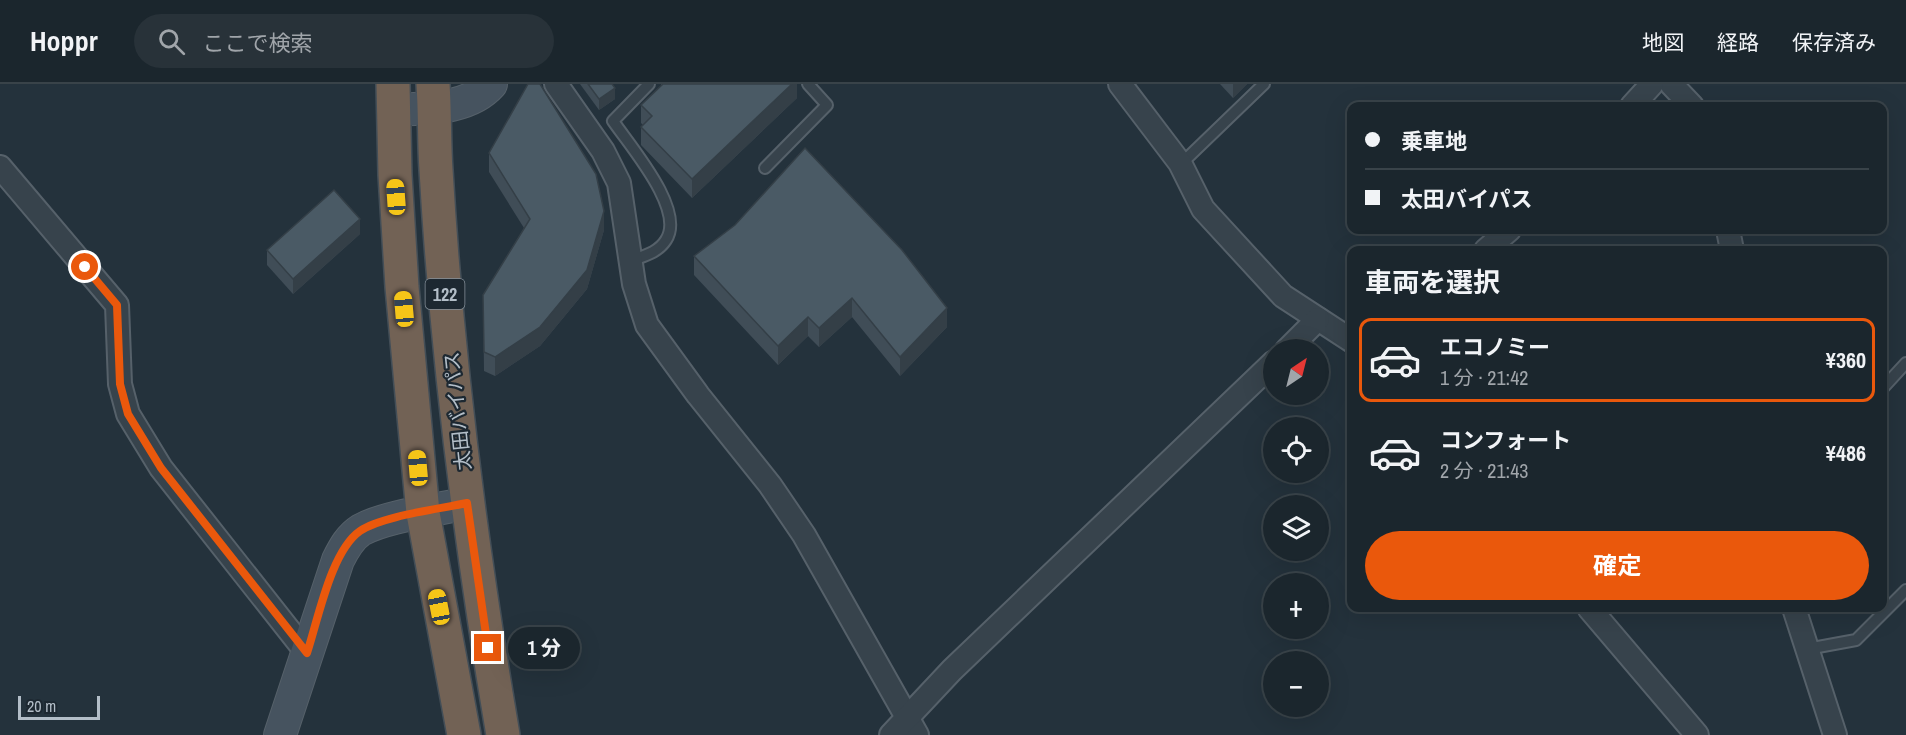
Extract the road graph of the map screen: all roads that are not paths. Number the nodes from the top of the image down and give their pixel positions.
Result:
1 (491, 84) edge
2 (556, 84) edge
3 (649, 84) edge
4 (808, 84) edge
5 (1120, 84) edge
6 (1264, 84) edge
7 (1652, 84) edge
8 (1671, 84) edge
9 (434, 96) edge
10 (393, 97) edge
11 (1636, 102) edge
12 (1688, 102) edge
13 (1181, 164) junction
14 (0, 167) edge
15 (765, 168) dead end
16 (1504, 234) edge
17 (1491, 246) edge
18 (630, 261) junction
19 (1318, 319) junction
20 (1347, 338) edge
21 (1298, 339) edge
22 (1906, 363) edge
23 (1263, 373) edge
24 (1887, 384) edge
25 (467, 503) junction
26 (423, 513) junction
27 (1906, 590) edge
28 (1887, 609) edge
29 (1592, 612) edge
30 (1795, 612) edge
31 (1884, 612) edge
32 (1807, 649) junction
33 (307, 653) junction
34 (912, 726) edge
35 (280, 735) edge
36 (464, 735) edge
37 (503, 735) edge
38 (891, 735) edge
39 (1697, 735) edge
40 (1835, 735) edge

1 - 9 street
2 - 18 street
3 - 18 lane
4 - 15 lane
5 - 13 street
6 - 13 lane
7 - 11 street
8 - 12 street
9 - 10 street
9 - 25 highway, 太田バイパス / 122
10 - 26 highway, 122
13 - 19 street
14 - 33 street
16 - 17 street
18 - 34 street
19 - 20 street
19 - 21 street
22 - 24 lane
23 - 34 street
25 - 26 street
25 - 37 highway, 太田バイパス / 122
26 - 33 street
26 - 36 highway, 122
27 - 28 lane
29 - 39 street
30 - 32 street
31 - 32 lane
32 - 40 street
33 - 35 street
34 - 38 street

